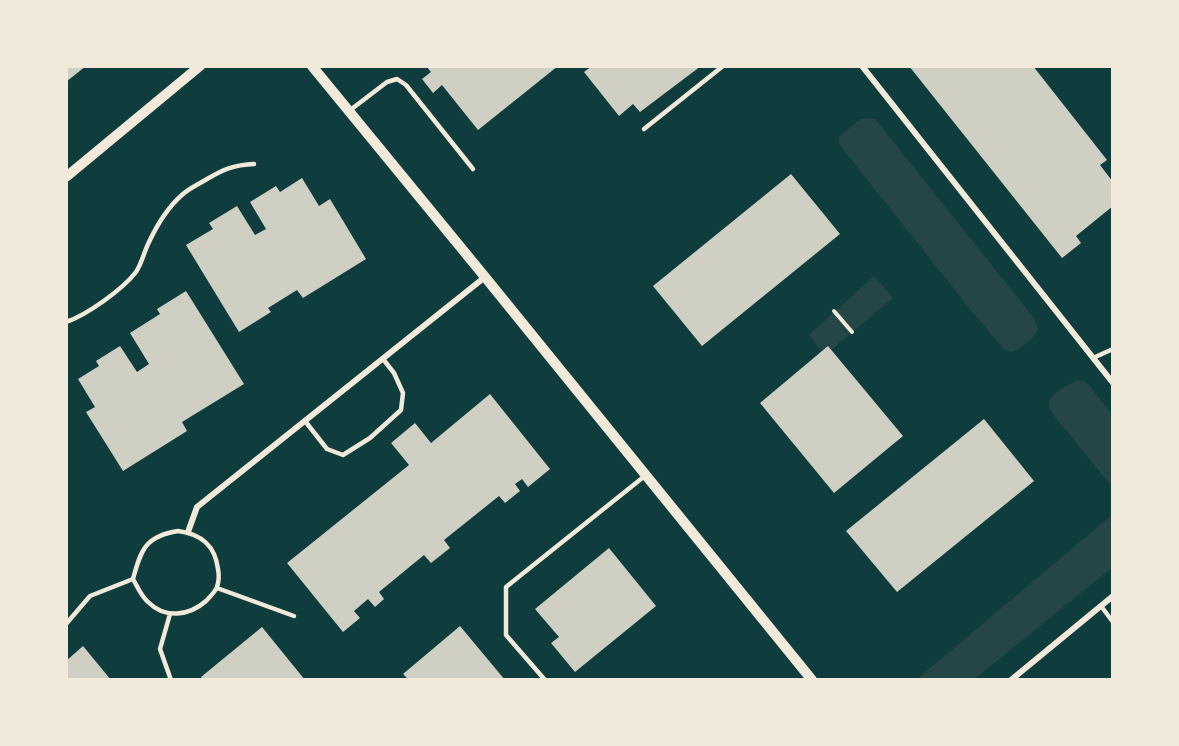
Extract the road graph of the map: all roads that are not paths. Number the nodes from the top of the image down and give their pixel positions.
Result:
1 (200, 66) edge
2 (312, 66) edge
3 (723, 66) edge
4 (862, 66) edge
5 (349, 111) junction
6 (644, 129) dead end
7 (254, 164) dead end
8 (473, 170) dead end
9 (66, 177) edge
10 (485, 277) junction
11 (66, 322) edge
12 (1113, 349) edge
13 (1093, 358) junction
14 (383, 359) junction
15 (1113, 383) edge
16 (304, 421) junction
17 (646, 475) junction
18 (188, 532) junction
19 (133, 579) junction
20 (217, 588) junction
21 (1113, 596) edge
22 (1101, 606) junction
23 (170, 614) junction
24 (294, 616) dead end
25 (1113, 622) edge
26 (66, 624) edge
27 (171, 680) edge
28 (545, 680) edge
29 (813, 680) edge
30 (1011, 680) edge

1 - 9 street
2 - 5 street
3 - 6 lane
4 - 13 street
5 - 8 lane
5 - 10 street
7 - 11 lane
10 - 14 street
10 - 17 street
12 - 13 lane
13 - 15 street
14 - 16 street
14 - 16 lane
16 - 18 street
17 - 28 lane
17 - 29 street
18 - 19 lane
18 - 20 lane
19 - 23 lane
19 - 26 lane
20 - 23 lane
20 - 24 lane
21 - 22 street
22 - 25 lane
22 - 30 street
23 - 27 lane

